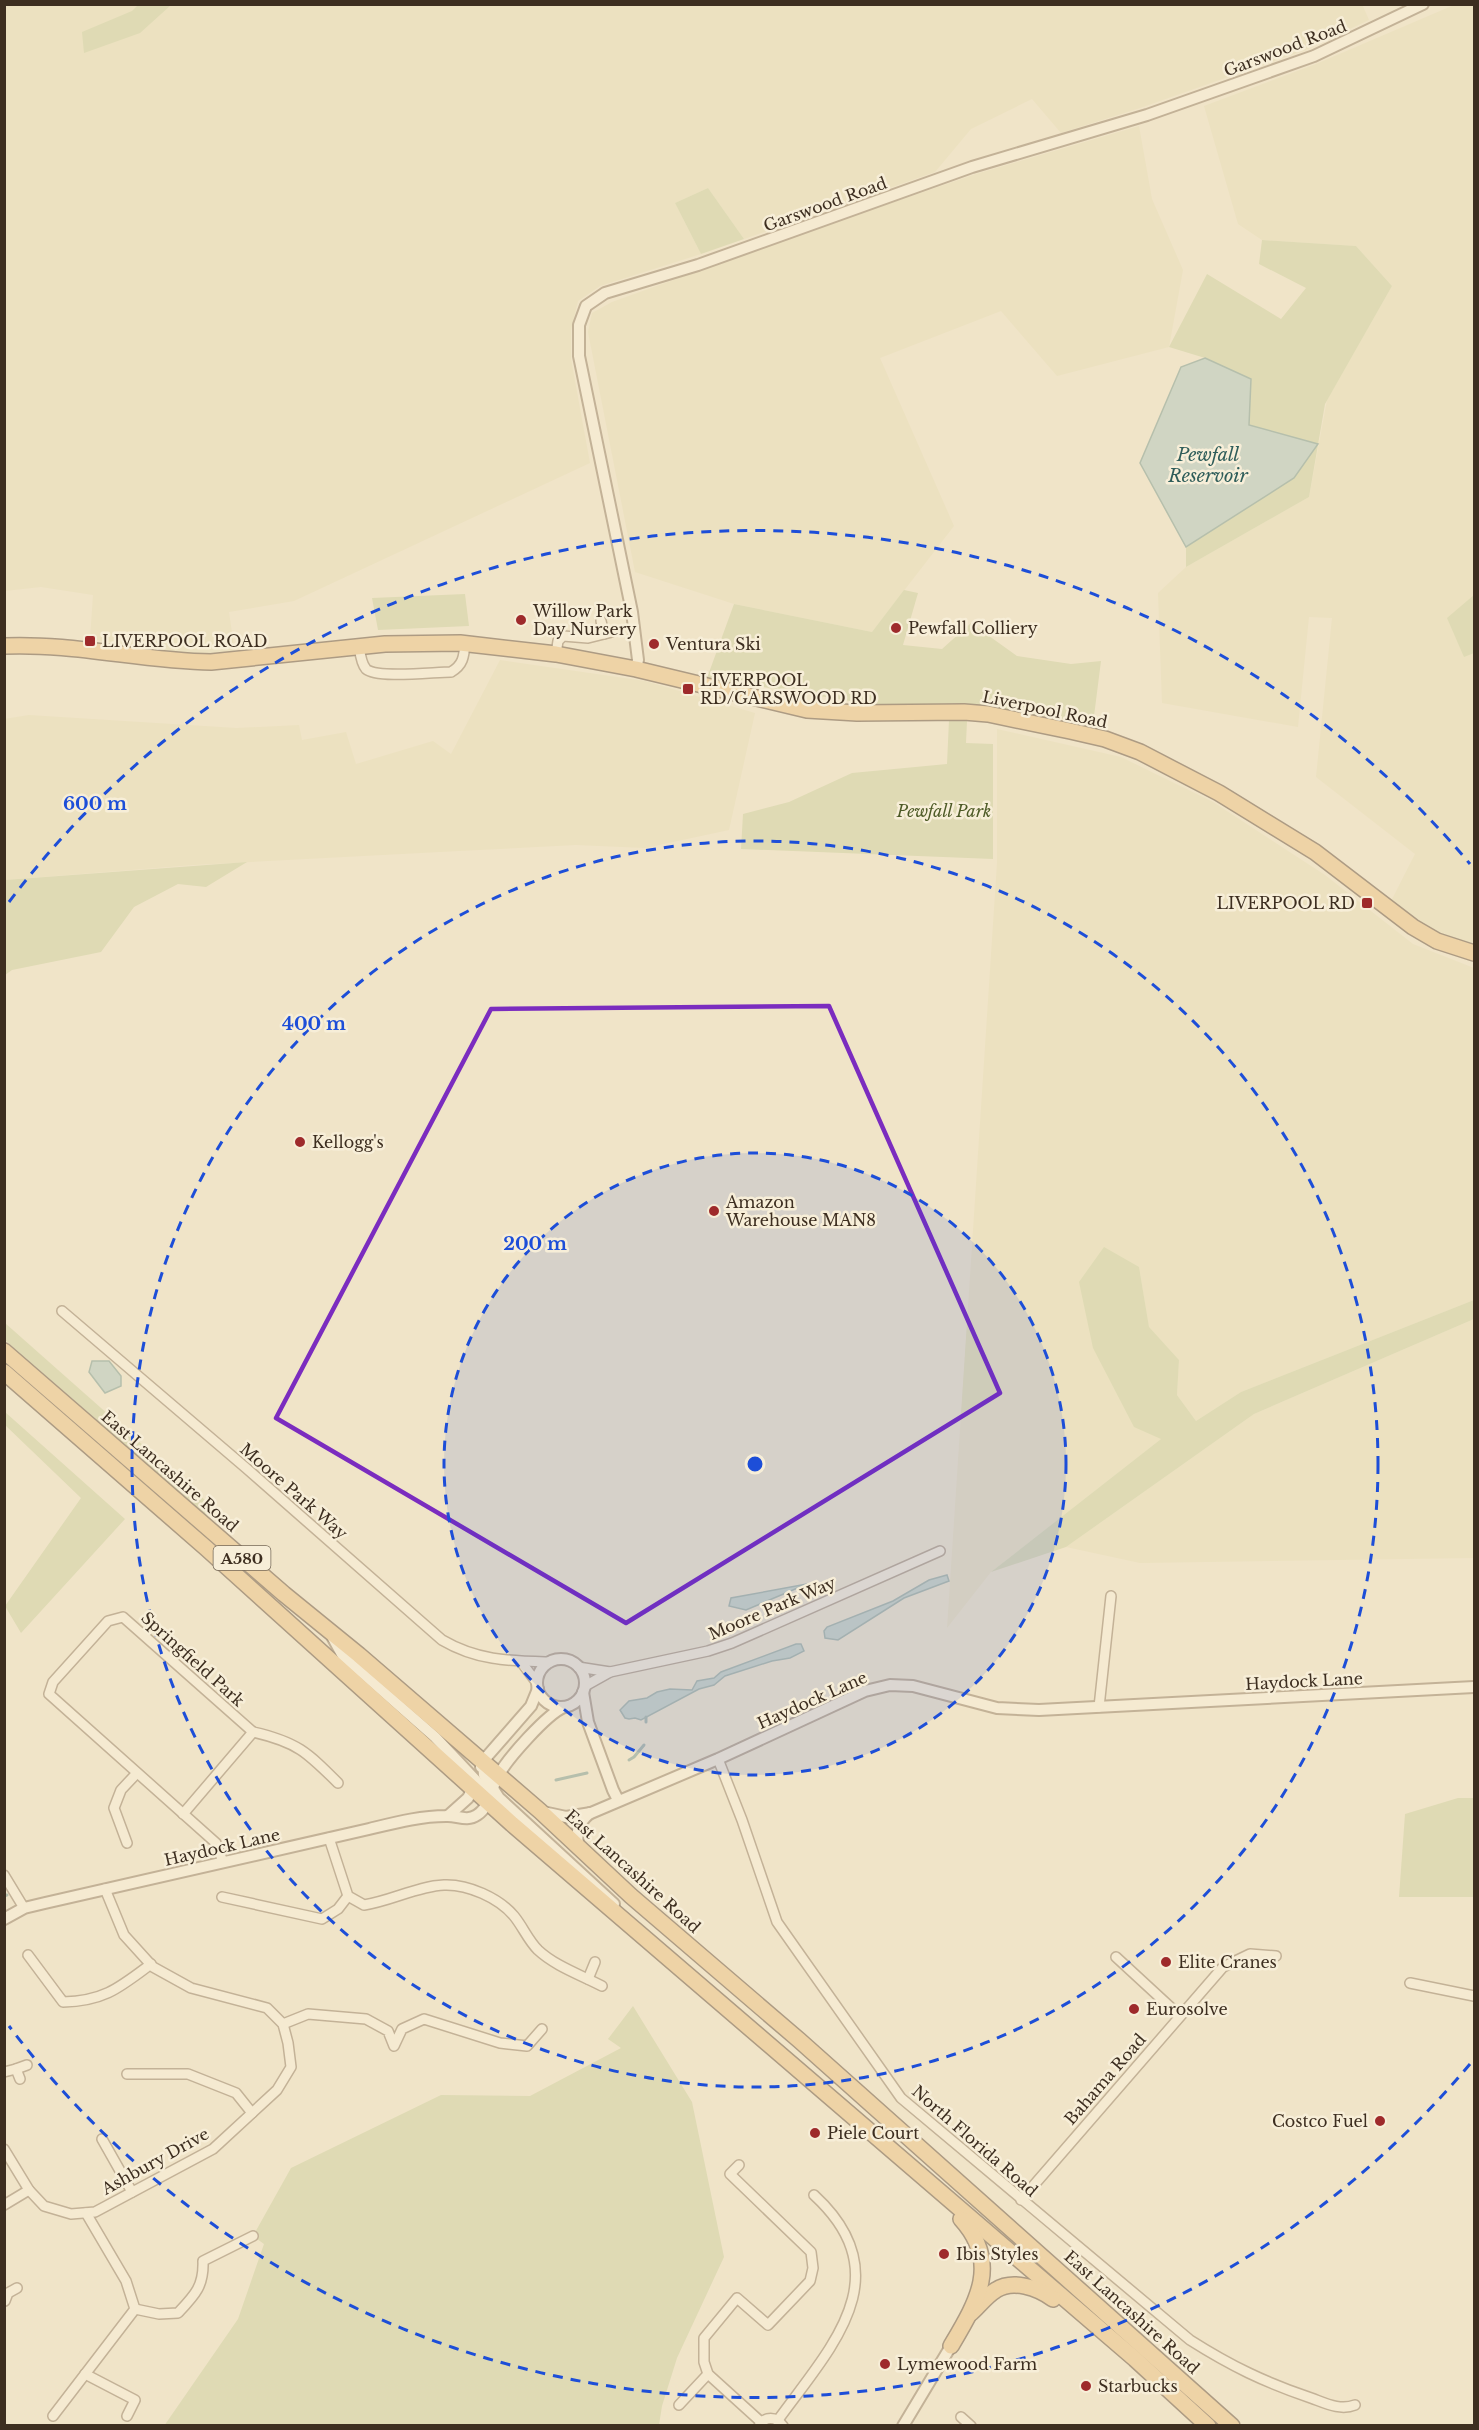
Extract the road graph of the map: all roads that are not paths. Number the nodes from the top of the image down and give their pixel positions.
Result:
1 (1423, 4) edge
2 (601, 621) dead end
3 (465, 644) junction
4 (4, 646) edge
5 (359, 646) junction
6 (556, 654) junction
7 (636, 669) junction
8 (1474, 953) edge
9 (62, 1311) dead end
10 (4, 1351) edge
11 (4, 1372) edge
12 (940, 1551) dead end
13 (1111, 1596) dead end
14 (332, 1635) junction
15 (550, 1662) junction
16 (522, 1663) junction
17 (578, 1667) junction
18 (610, 1672) junction
19 (537, 1686) junction
20 (1474, 1686) edge
21 (584, 1689) junction
22 (567, 1706) junction
23 (1099, 1707) junction
24 (588, 1722) junction
25 (253, 1732) junction
26 (718, 1759) junction
27 (483, 1761) junction
28 (137, 1773) junction
29 (498, 1775) junction
30 (338, 1783) dead end
31 (475, 1785) junction
32 (490, 1797) junction
33 (618, 1800) junction
34 (540, 1811) junction
35 (591, 1813) junction
36 (183, 1814) junction
37 (449, 1815) junction
38 (329, 1838) junction
39 (127, 1843) dead end
40 (579, 1848) junction
41 (223, 1862) junction
42 (4, 1875) edge
43 (105, 1889) junction
44 (348, 1896) junction
45 (222, 1897) dead end
46 (24, 1908) junction
47 (4, 1919) edge
48 (28, 1955) dead end
49 (1276, 1956) dead end
50 (1116, 1957) dead end
51 (595, 1962) dead end
52 (151, 1964) junction
53 (588, 1979) junction
54 (1410, 1983) dead end
55 (602, 1986) dead end
56 (1474, 1996) edge
57 (1180, 2016) junction
58 (283, 2024) junction
59 (542, 2029) dead end
60 (27, 2065) dead end
61 (16, 2069) junction
62 (4, 2072) edge
63 (127, 2074) dead end
64 (20, 2079) dead end
65 (252, 2113) junction
66 (102, 2139) dead end
67 (4, 2149) edge
68 (738, 2165) dead end
69 (931, 2186) junction
70 (29, 2190) junction
71 (132, 2192) junction
72 (814, 2195) dead end
73 (1020, 2200) junction
74 (4, 2205) edge
75 (86, 2213) junction
76 (253, 2236) dead end
77 (135, 2309) junction
78 (971, 2313) junction
79 (951, 2346) joint
80 (1134, 2358) junction
81 (85, 2374) junction
82 (708, 2374) junction
83 (679, 2405) dead end
84 (1355, 2405) dead end
85 (53, 2416) dead end
86 (127, 2416) dead end
87 (962, 2417) dead end
88 (781, 2423) edge
89 (760, 2424) edge
90 (903, 2426) edge
91 (971, 2426) edge
92 (1208, 2426) edge
93 (1232, 2426) edge

1 - 7 street, Garswood Road
2 - 6 street
3 - 5 highway, Liverpool Road
3 - 5 street
3 - 6 highway, Liverpool Road
4 - 5 highway, Liverpool Road
6 - 7 highway, Liverpool Road
7 - 8 highway, Liverpool Road
9 - 16 street, Moore Park Way
10 - 14 highway, East Lancashire Road / A580
11 - 31 highway, East Lancashire Road / A580
12 - 18 street, Moore Park Way
13 - 23 street
14 - 27 highway, East Lancashire Road / A580
14 - 31 street
15 - 16 street, Moore Park Way
15 - 17 street
15 - 19 street
16 - 19 street
17 - 18 street, Moore Park Way
17 - 21 street
18 - 21 street, Moore Park Way
19 - 22 street
19 - 27 street
20 - 23 street, Haydock Lane
21 - 22 street
21 - 24 street
22 - 24 street
22 - 29 street
23 - 26 street, Haydock Lane
24 - 33 street
25 - 28 street, Springfield Park
25 - 30 street, Springfield Park
25 - 36 street
26 - 33 street, Haydock Lane
26 - 73 street, North Florida Road
27 - 29 highway, East Lancashire Road / A580
27 - 31 street
27 - 32 street
28 - 36 street, Springfield Park
28 - 39 street
29 - 32 street
29 - 34 highway, East Lancashire Road / A580
31 - 32 highway, East Lancashire Road / A580
31 - 37 street
32 - 37 street, Haydock Lane
32 - 69 highway, East Lancashire Road / A580
33 - 35 street, Haydock Lane
34 - 35 street, Haydock Lane
34 - 40 highway, East Lancashire Road / A580
35 - 40 street
36 - 41 street, Springfield Park
37 - 38 street, Haydock Lane
38 - 41 street, Haydock Lane
38 - 44 street
40 - 93 highway, East Lancashire Road / A580
41 - 43 street, Haydock Lane
42 - 46 street
43 - 46 street, Haydock Lane
43 - 52 street
44 - 45 street
44 - 53 street
46 - 47 street, Haydock Lane
48 - 52 street
49 - 57 street, Bahama Road
50 - 57 street
51 - 53 street
52 - 58 street
53 - 55 street
54 - 56 street
57 - 73 street, Bahama Road
58 - 59 street
58 - 65 street, Ashbury Drive
60 - 61 street
61 - 62 street
61 - 64 street
63 - 65 street
65 - 71 street, Ashbury Drive
66 - 71 street
67 - 70 street, Ashbury Drive
68 - 82 street
69 - 78 highway
69 - 80 highway, East Lancashire Road / A580
70 - 74 street
70 - 75 street, Ashbury Drive
71 - 75 street, Ashbury Drive
72 - 88 street
73 - 84 street, North Florida Road
75 - 77 street
76 - 77 street
77 - 81 street
78 - 79 highway
78 - 80 highway
79 - 90 street
80 - 92 highway, East Lancashire Road / A580
81 - 85 street
81 - 86 street
82 - 83 street
82 - 89 street
87 - 91 street
88 - 89 street

